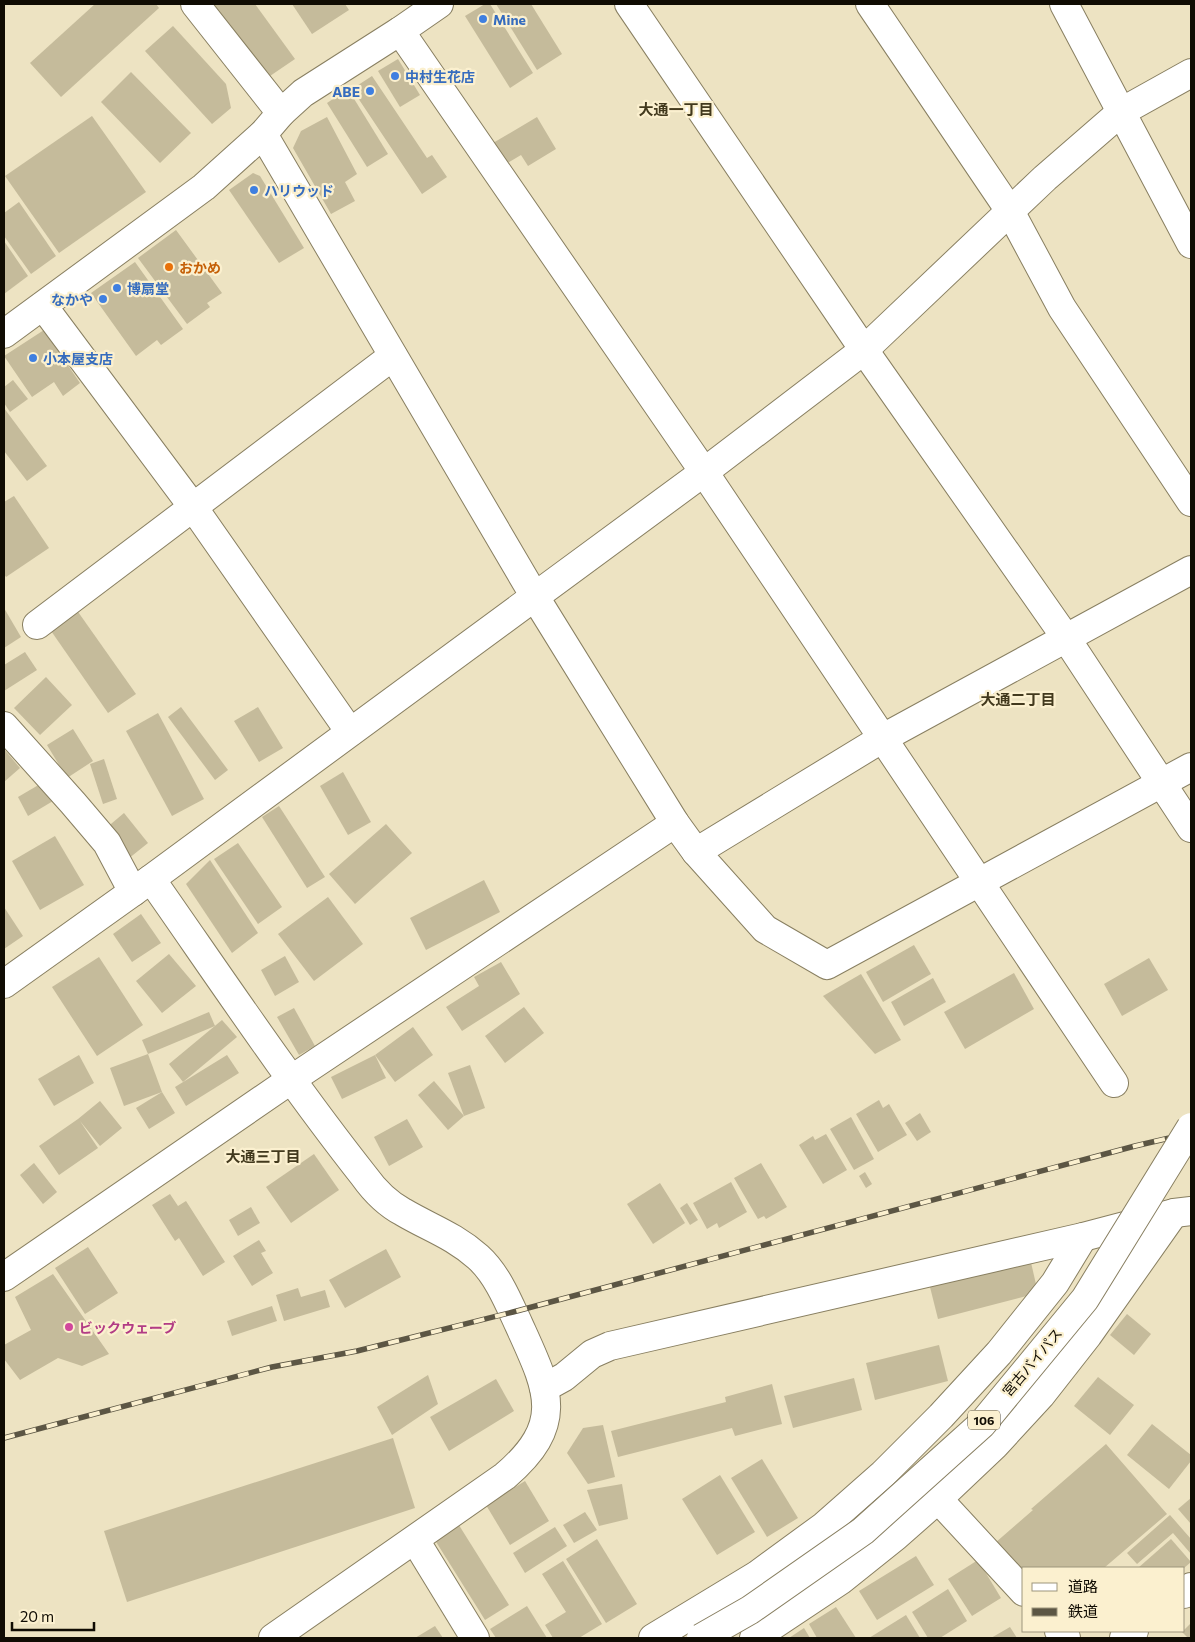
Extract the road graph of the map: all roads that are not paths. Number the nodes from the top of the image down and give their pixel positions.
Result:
1 (195, 4) edge
2 (439, 4) edge
3 (629, 4) edge
4 (870, 4) edge
5 (1064, 4) edge
6 (400, 31) junction
7 (1191, 72) edge
8 (1121, 112) junction
9 (281, 113) junction
10 (263, 134) junction
11 (1010, 212) junction
12 (1191, 244) edge
13 (43, 306) junction
14 (4, 334) edge
15 (864, 350) junction
16 (392, 356) junction
17 (704, 472) junction
18 (1191, 502) edge
19 (193, 507) junction
20 (1191, 570) edge
21 (535, 597) junction
22 (36, 625) dead end
23 (1066, 638) junction
24 (4, 726) edge
25 (350, 732) junction
26 (883, 738) junction
27 (1191, 767) edge
28 (1162, 783) junction
29 (675, 823) junction
30 (1191, 828) edge
31 (696, 852) junction
32 (980, 883) junction
33 (142, 886) junction
34 (4, 984) edge
35 (292, 1079) junction
36 (1114, 1083) dead end
37 (1191, 1127) edge
38 (1183, 1212) edge
39 (1083, 1237) junction
40 (4, 1277) edge
41 (544, 1388) junction
42 (938, 1500) junction
43 (415, 1540) junction
44 (1022, 1590) edge
45 (273, 1638) edge
46 (475, 1638) edge
47 (652, 1638) edge
48 (700, 1638) edge
49 (754, 1638) edge

1 - 9 main road
2 - 6 main road
3 - 15 main road
4 - 11 main road
5 - 8 main road
6 - 9 main road
6 - 17 main road
7 - 8 main road
8 - 11 main road
8 - 12 main road
9 - 10 main road
10 - 13 main road
10 - 16 main road
11 - 15 main road
11 - 18 main road
13 - 14 main road
13 - 19 main road
15 - 17 main road
15 - 23 main road
16 - 19 main road
16 - 21 main road
17 - 21 main road
17 - 26 main road
19 - 22 main road
19 - 25 main road
20 - 23 main road
21 - 25 main road
21 - 29 main road
23 - 26 main road
23 - 28 main road
24 - 33 main road
25 - 33 main road
26 - 31 main road
26 - 32 main road
27 - 28 main road
28 - 30 main road
28 - 32 main road
29 - 31 main road
29 - 35 main road
31 - 32 main road
32 - 36 main road
33 - 34 main road
33 - 35 main road
35 - 40 main road
35 - 41 main road
37 - 48 main road, 宮古バイパス / 106, bridge
38 - 39 main road
38 - 42 main road
39 - 41 main road
39 - 47 main road
41 - 43 main road
42 - 44 main road
42 - 49 main road
43 - 45 main road
43 - 46 main road

